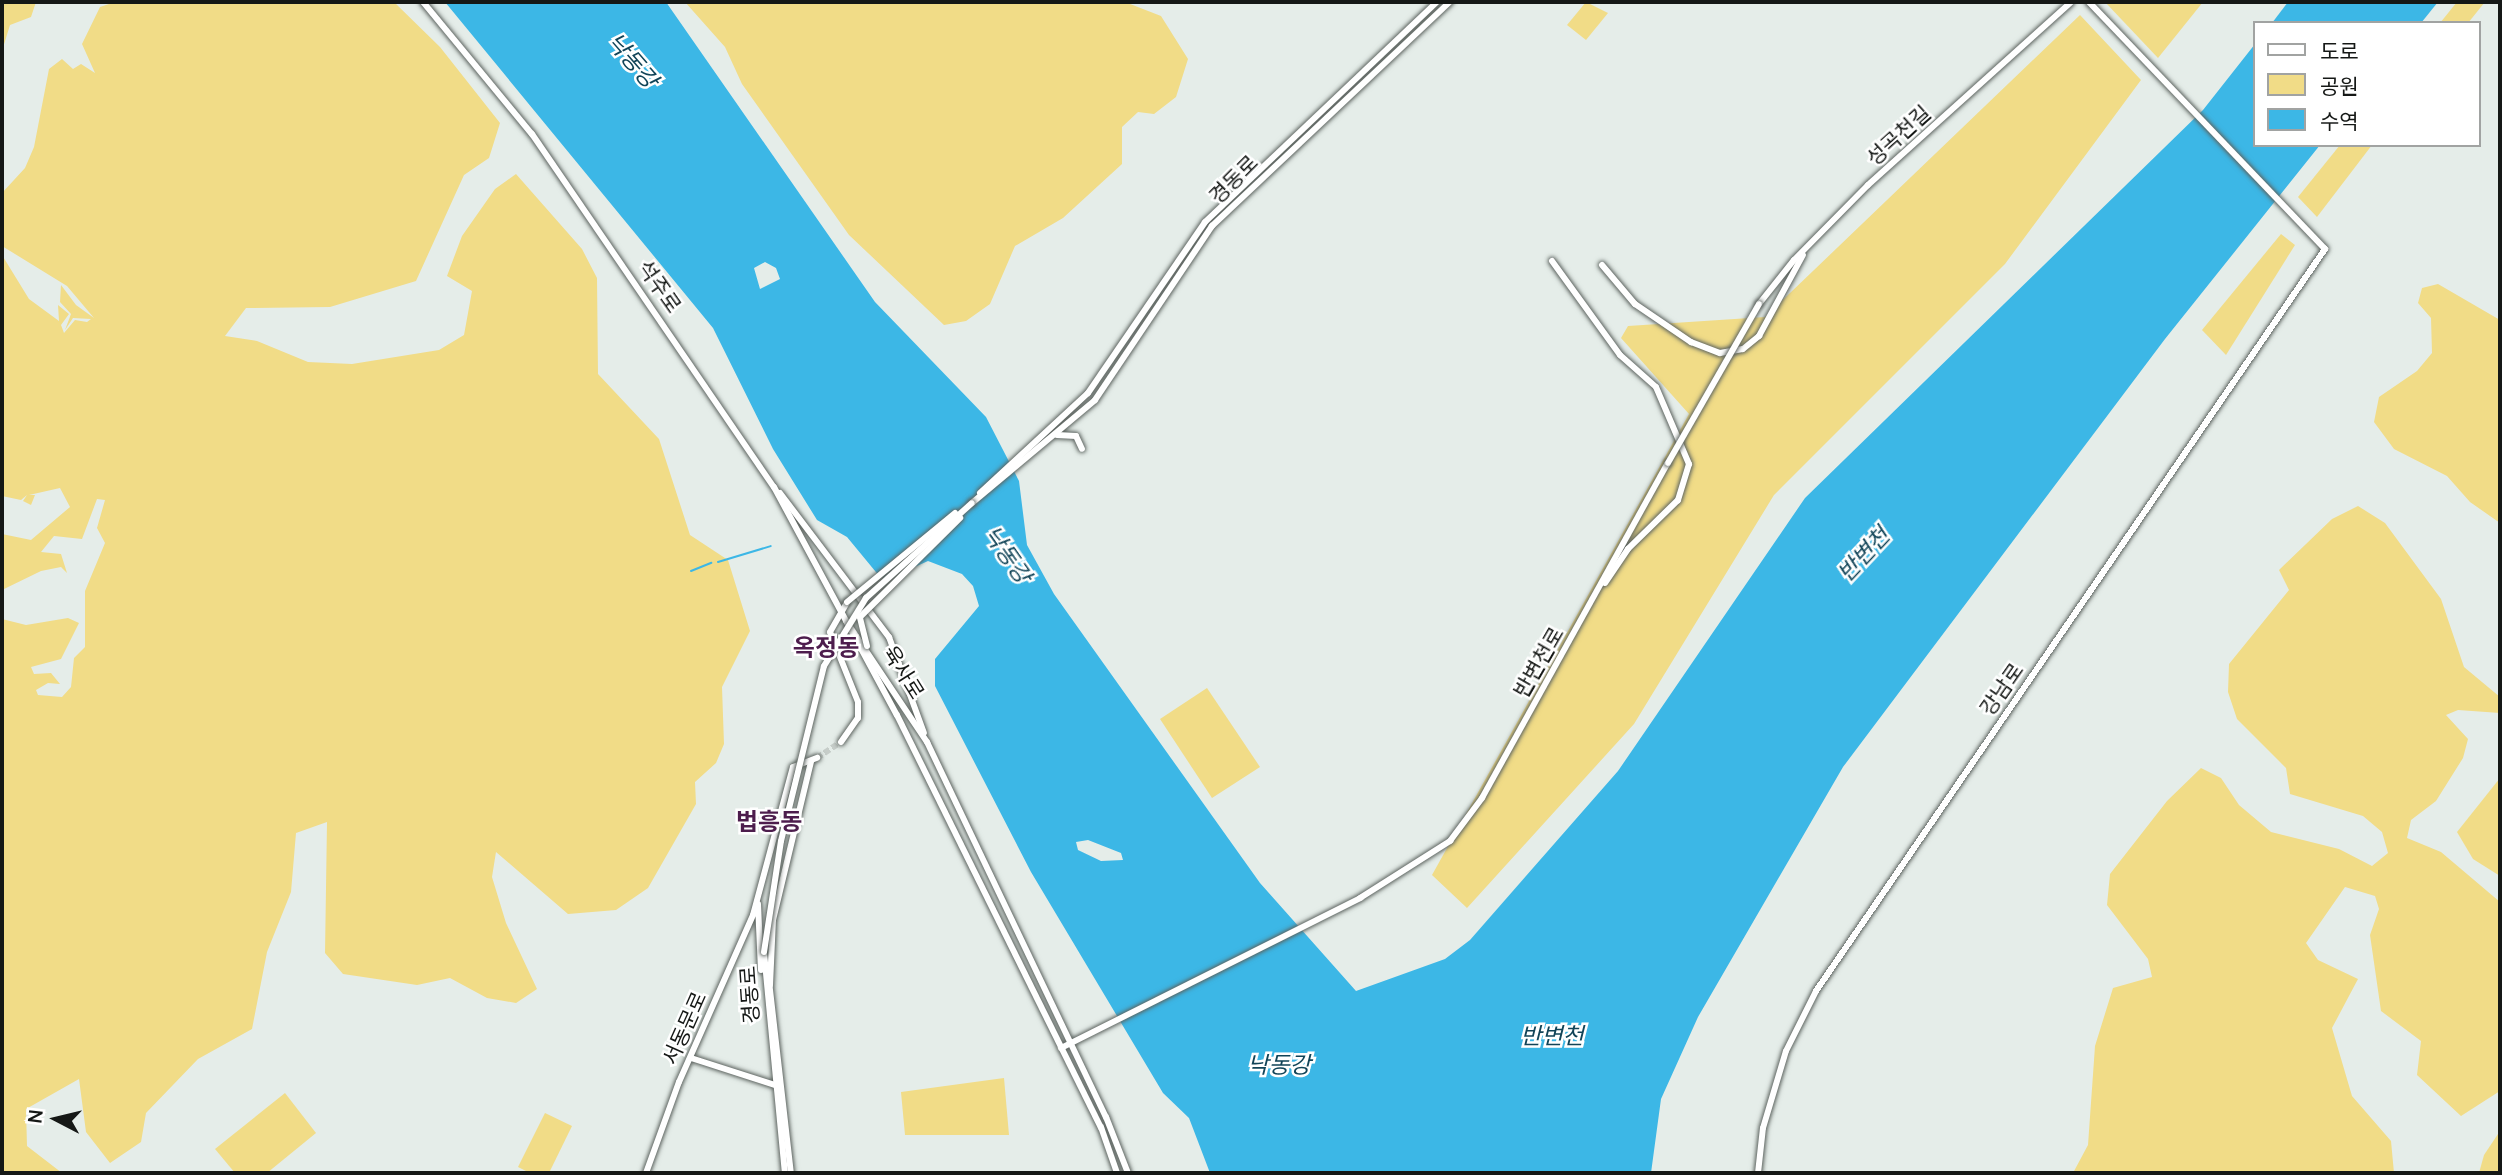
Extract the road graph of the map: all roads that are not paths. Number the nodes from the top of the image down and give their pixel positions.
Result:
1 (423, 2) edge
2 (1437, 2) edge
3 (1450, 2) edge
4 (2071, 2) edge
5 (2088, 2) edge
6 (1807, 247) junction
7 (1552, 261) dead end
8 (1602, 265) dead end
9 (1055, 436) junction
10 (1082, 449) dead end
11 (1668, 463) joint
12 (774, 487) junction
13 (972, 503) junction
14 (1598, 589) junction
15 (838, 612) junction
16 (867, 646) junction
17 (841, 742) tunnel mouth
18 (927, 742) junction
19 (758, 899) junction
20 (767, 985) junction
21 (1071, 1043) junction
22 (1061, 1048) junction
23 (691, 1058) junction
24 (778, 1086) junction
25 (646, 1173) edge
26 (785, 1173) edge
27 (791, 1173) edge
28 (1117, 1173) edge
29 (1128, 1173) edge
30 (1758, 1173) edge

1 - 12 street, 석주로
2 - 13 street, 경동로
3 - 9 street, 경동로
4 - 6 street, 성곡천길
5 - 30 street, 강남로
6 - 8 street
6 - 11 street, 성곡천길, bridge
7 - 14 street
9 - 10 street
9 - 13 street, 경동로
11 - 14 street, 반변천로
12 - 15 street, 석주로
12 - 18 street
13 - 15 street, bridge
13 - 16 street, bridge
13 - 20 street, 경동로, bridge
14 - 21 street, 반변천로
15 - 16 street, 육사로
15 - 17 street
15 - 22 street, 육사로
16 - 18 street, 육사로
18 - 21 street, 육사로
19 - 20 street
19 - 20 street
19 - 23 street, 서동문로
20 - 24 street, 경동로
21 - 22 street, 반변천로
21 - 29 street, 육사로
22 - 28 street, 육사로
23 - 24 street
23 - 25 street, 서동문로
24 - 26 street, 경동로
24 - 27 street, 경동로

